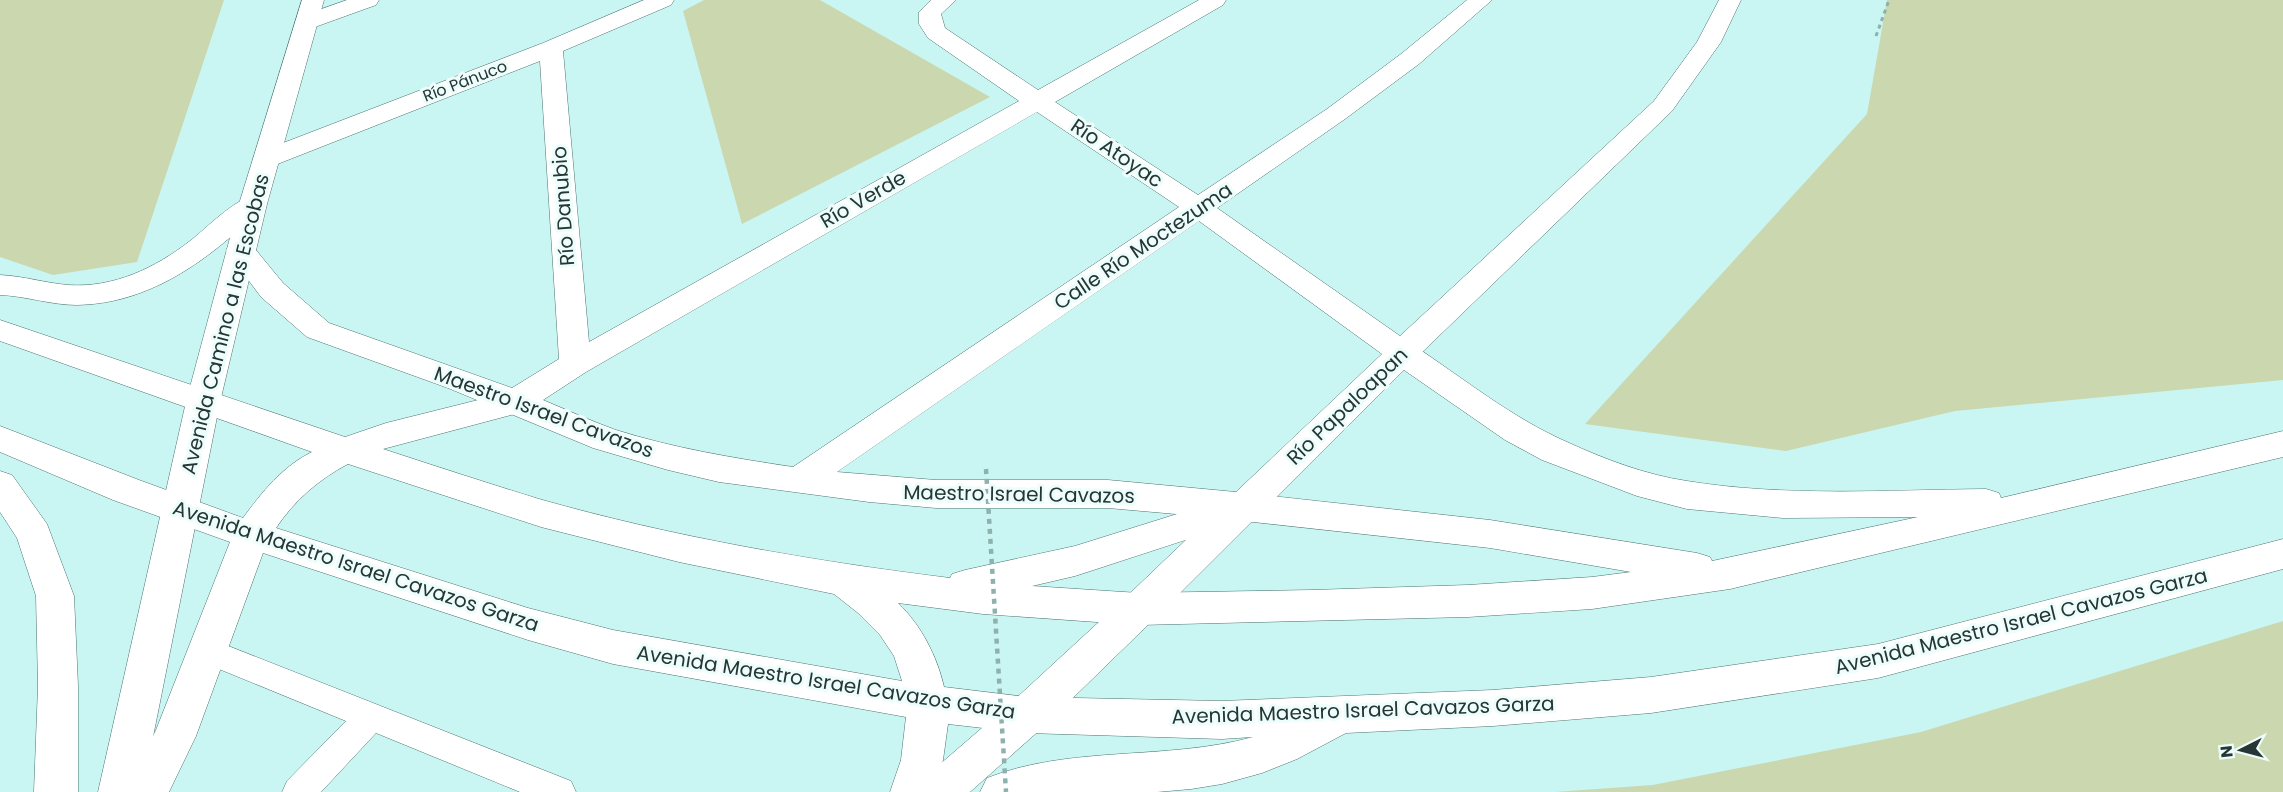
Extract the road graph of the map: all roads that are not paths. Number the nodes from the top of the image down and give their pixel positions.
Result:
1 (368, 0) edge
2 (663, 0) edge
3 (1215, 0) edge
4 (1481, 0) edge
5 (1730, 0) edge
6 (937, 6) edge
7 (310, 11) edge
8 (551, 48) junction
9 (1037, 100) junction
10 (266, 159) junction
11 (253, 204) junction
12 (1199, 208) junction
13 (241, 250) junction
14 (0, 285) edge
15 (5, 336) edge
16 (1402, 353) junction
17 (575, 364) junction
18 (203, 402) junction
19 (514, 403) junction
20 (0, 438) edge
21 (2283, 444) edge
22 (347, 449) junction
23 (798, 482) junction
24 (0, 484) edge
25 (2036, 503) junction
26 (1244, 507) junction
27 (180, 509) junction
28 (251, 535) junction
29 (2283, 554) edge
30 (1730, 574) junction
31 (842, 579) junction
32 (928, 591) junction
33 (1139, 609) junction
34 (208, 651) junction
35 (928, 703) junction
36 (1027, 715) junction
37 (372, 716) junction
38 (1340, 716) junction
39 (56, 792) edge
40 (120, 792) edge
41 (147, 792) edge
42 (299, 792) edge
43 (559, 792) edge
44 (912, 792) edge
45 (939, 792) edge
46 (1004, 792) edge

1 - 7 street
2 - 8 street, Río Pánuco
3 - 9 street, Río Verde
4 - 12 street, Calle Río Moctezuma
5 - 16 street, Río Papaloapan
6 - 9 street, Río Atoyac
7 - 10 street, Avenida Camino a las Escobas
8 - 10 street, Río Pánuco
8 - 17 street, Río Danubio
9 - 12 street, Río Atoyac
9 - 17 street, Río Verde
10 - 11 street, Avenida Camino a las Escobas
11 - 13 street, Avenida Camino a las Escobas
11 - 14 street
12 - 16 street, Río Atoyac
12 - 23 street, Calle Río Moctezuma
13 - 18 street, Avenida Camino a las Escobas
13 - 19 street, Maestro Israel Cavazos
15 - 18 street
16 - 25 street, Río Atoyac
16 - 26 street, Río Papaloapan
17 - 19 street, Río Verde
18 - 22 street
18 - 27 street, Avenida Camino a las Escobas
19 - 22 street, Río Verde
19 - 23 street, Maestro Israel Cavazos
20 - 27 street, Avenida Maestro Israel Cavazos Garza
21 - 25 street
22 - 28 street, Río Verde
22 - 31 street
23 - 26 street, Maestro Israel Cavazos
24 - 39 street
25 - 30 street
26 - 30 street, Maestro Israel Cavazos
26 - 32 street
26 - 33 street, Río Papaloapan
27 - 28 street, Avenida Maestro Israel Cavazos Garza
27 - 40 street, Avenida Camino a las Escobas
28 - 34 street, Río Verde
28 - 35 street, Avenida Maestro Israel Cavazos Garza
29 - 38 street, Avenida Maestro Israel Cavazos Garza
30 - 33 street
31 - 32 street
31 - 35 street
32 - 33 street
33 - 36 street, Río Papaloapan
34 - 37 lane
34 - 41 street, Río Verde
35 - 36 street, Avenida Maestro Israel Cavazos Garza
35 - 44 street
36 - 38 street, Avenida Maestro Israel Cavazos Garza
36 - 45 street, Río Papaloapan
37 - 42 lane
37 - 43 lane
38 - 46 street

